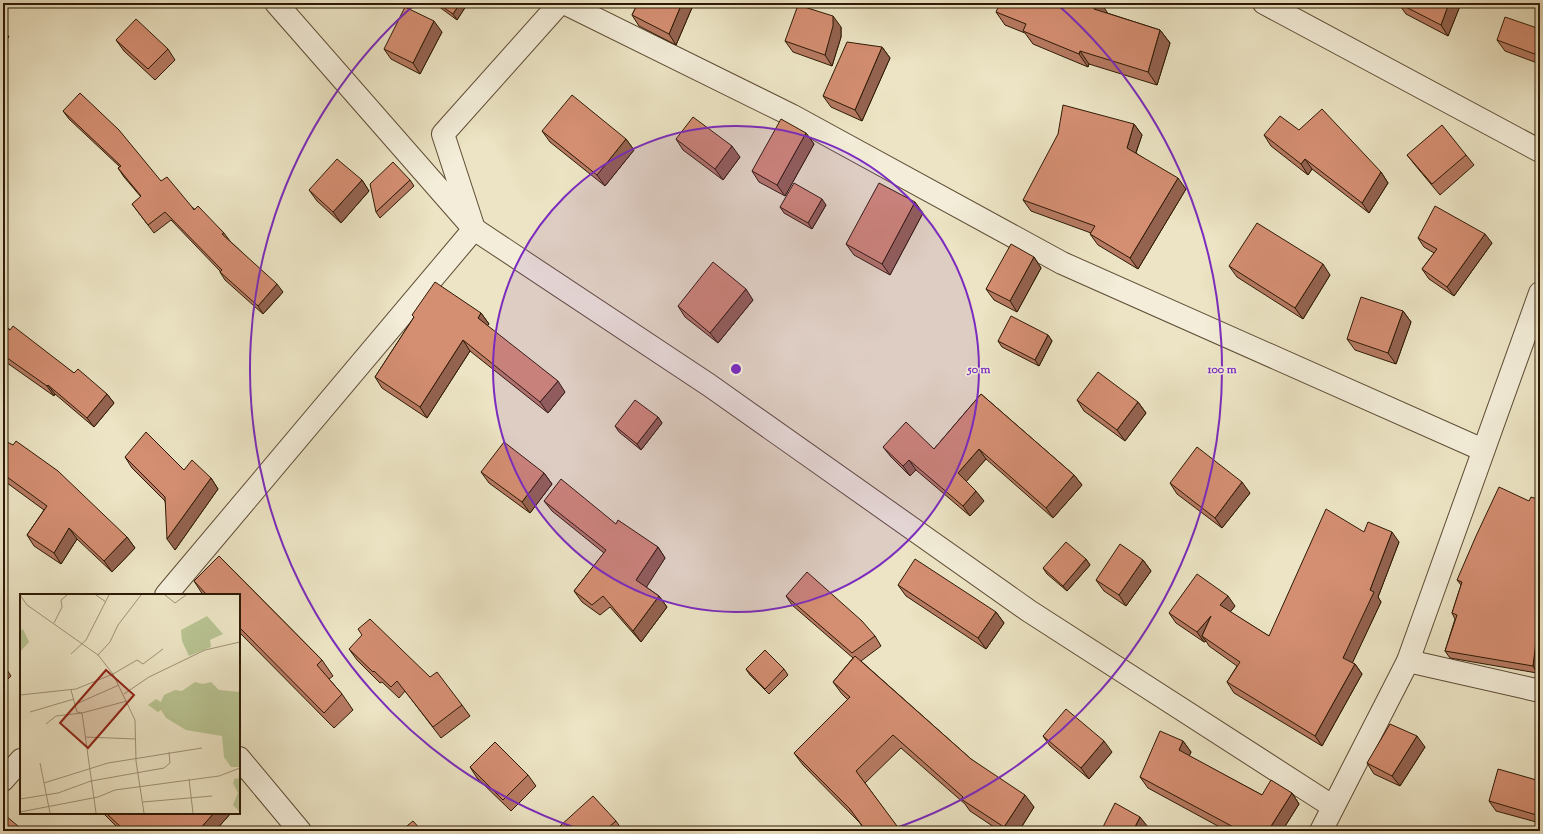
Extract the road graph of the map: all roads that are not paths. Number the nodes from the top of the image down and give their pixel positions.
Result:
1 (276, 3) edge
2 (560, 3) edge
3 (564, 3) edge
4 (1264, 3) edge
5 (1540, 151) edge
6 (474, 229) junction
7 (1540, 293) edge
8 (1483, 450) junction
9 (167, 594) edge
10 (1408, 661) junction
11 (1540, 691) edge
12 (240, 759) edge
13 (20, 761) edge
14 (3, 780) edge
15 (1332, 806) junction
16 (300, 831) edge
17 (1321, 831) edge

1 - 6 street
2 - 6 street
3 - 8 street
4 - 5 street
6 - 9 street
6 - 15 street
7 - 8 street
8 - 10 street
10 - 11 street
10 - 15 street
12 - 16 street
13 - 14 street
15 - 17 street

